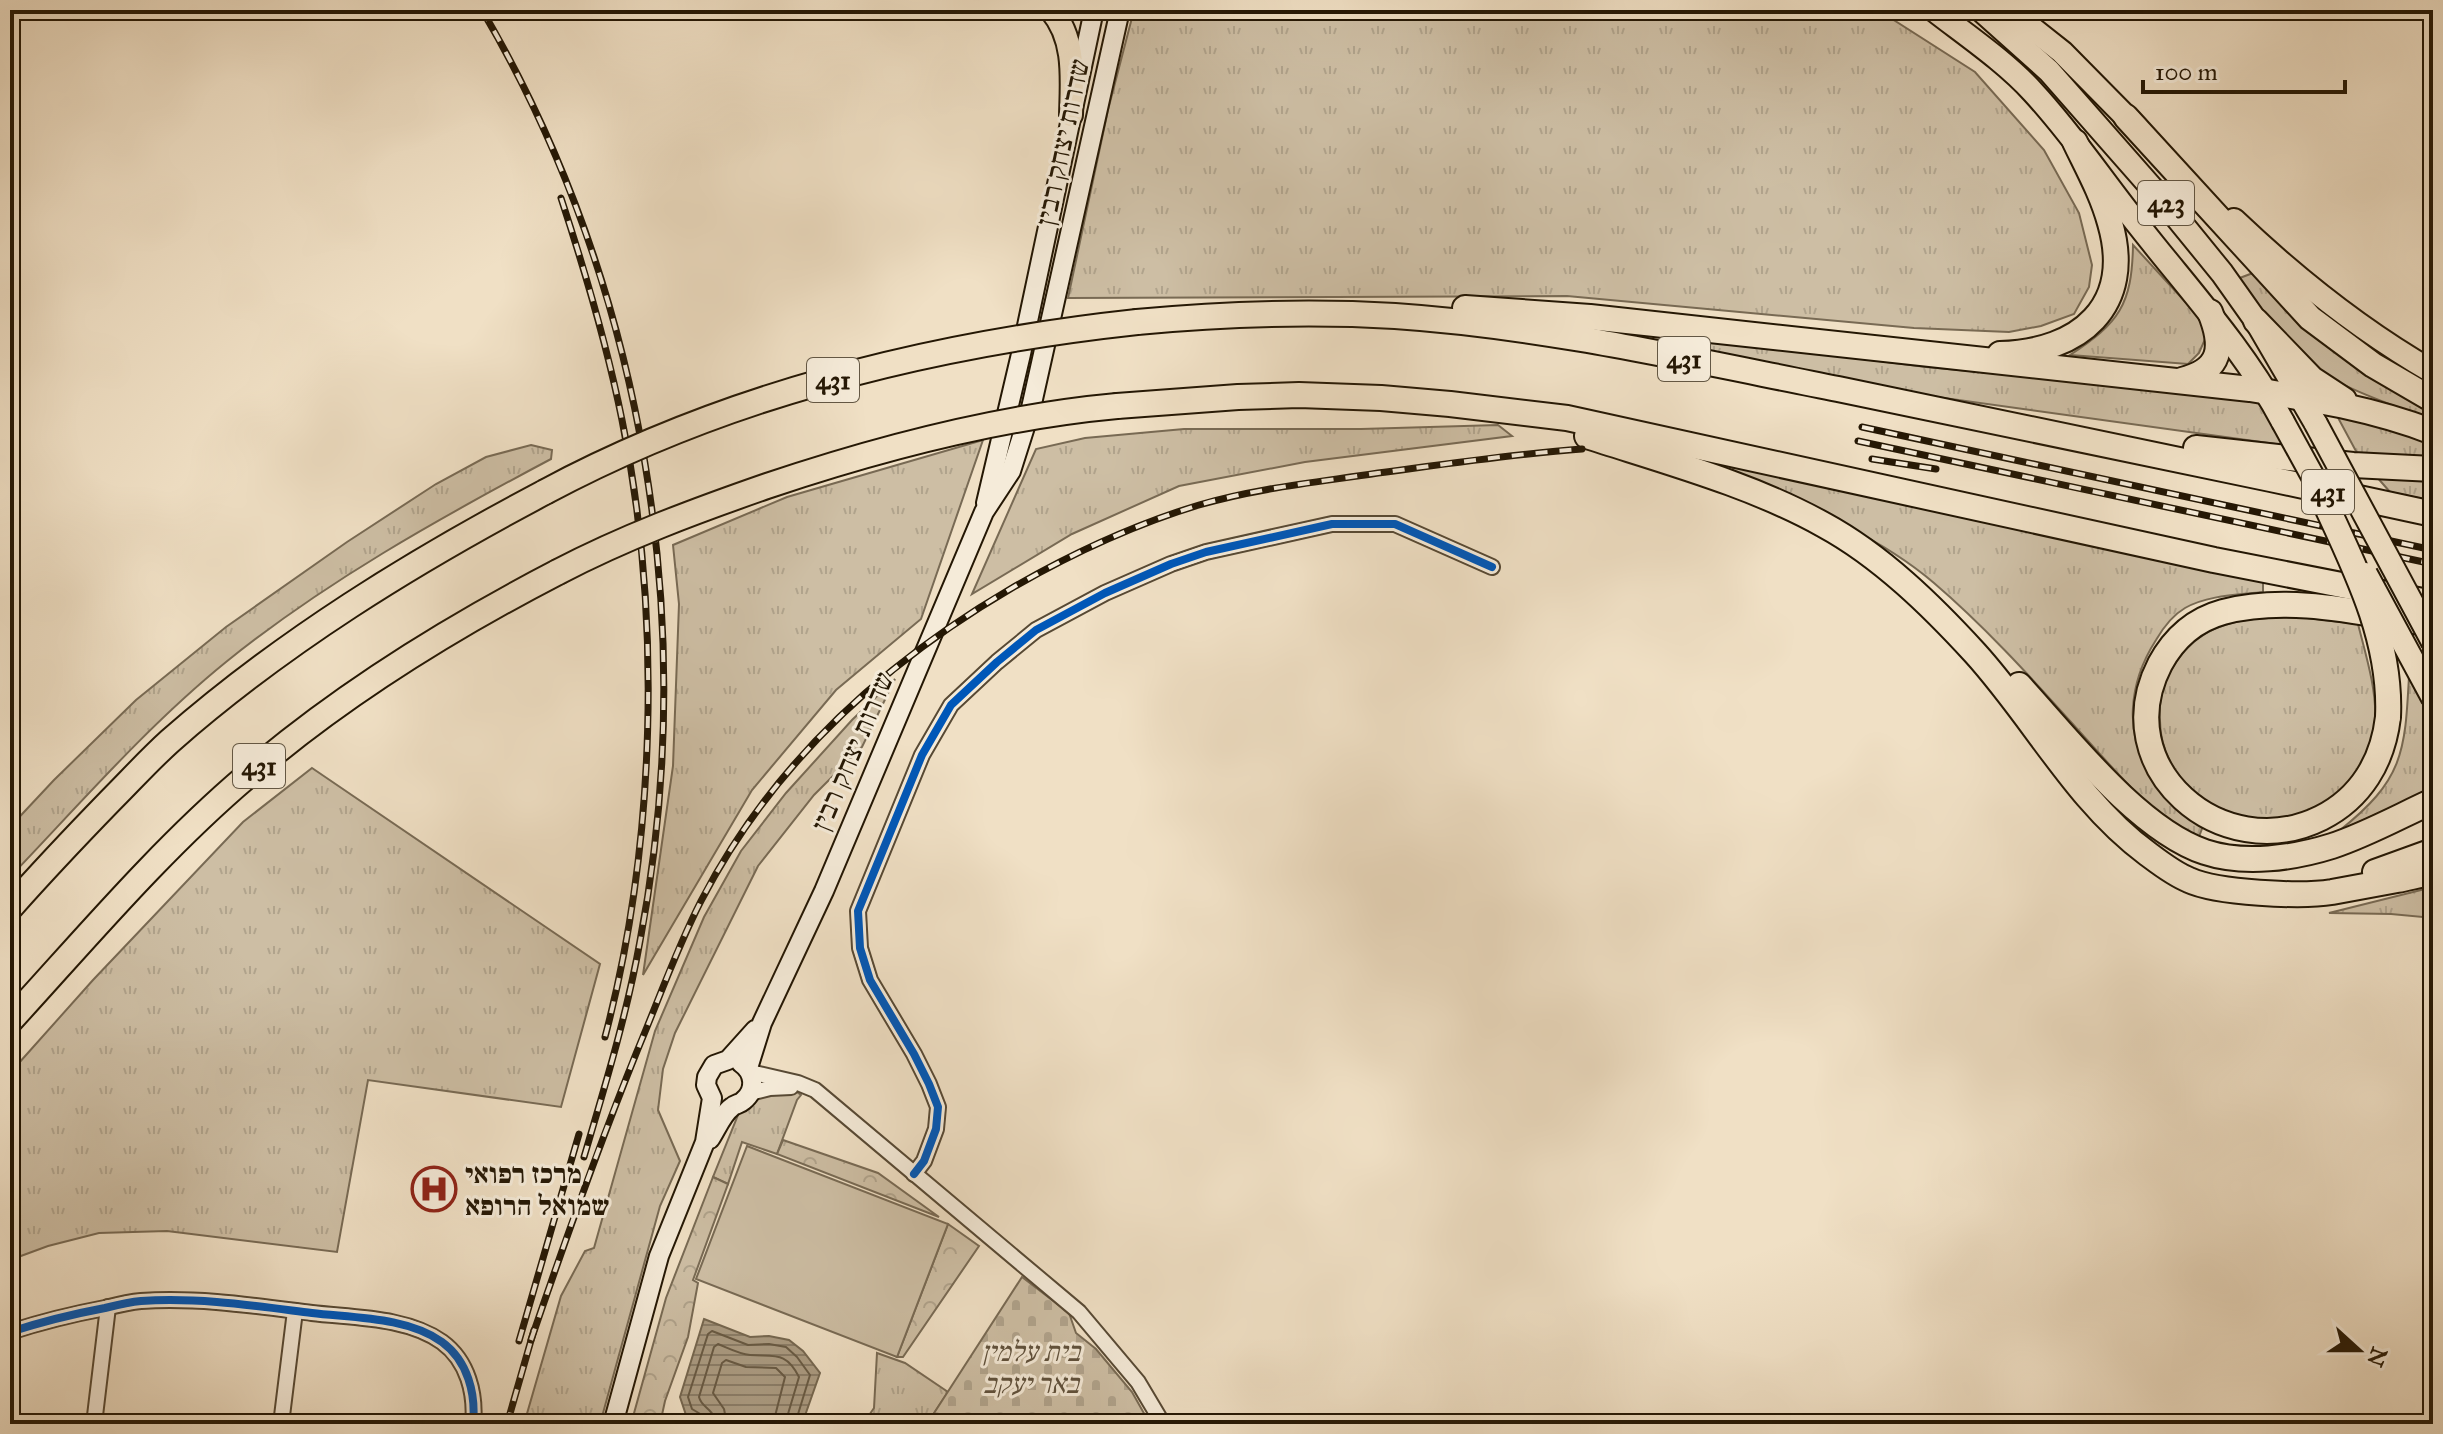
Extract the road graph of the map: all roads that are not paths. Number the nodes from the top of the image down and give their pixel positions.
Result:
1 (1051, 10) edge
2 (1094, 10) edge
3 (1120, 10) edge
4 (1934, 10) edge
5 (1981, 10) edge
6 (2009, 10) edge
7 (1071, 115) junction
8 (2126, 117) junction
9 (2075, 142) junction
10 (2210, 312) junction
11 (1307, 314) junction
12 (2256, 321) junction
13 (1916, 354) junction
14 (2433, 372) edge
15 (2180, 380) junction
16 (2267, 392) junction
17 (2302, 398) junction
18 (2433, 400) edge
19 (1508, 410) junction
20 (2379, 415) junction
21 (1993, 420) junction
22 (2433, 432) edge
23 (2433, 469) edge
24 (2314, 479) junction
25 (984, 512) junction
26 (2433, 514) edge
27 (1837, 533) junction
28 (1492, 567) dead end
29 (2433, 603) edge
30 (2433, 624) edge
31 (2433, 642) edge
32 (2433, 698) edge
33 (2433, 801) edge
34 (2433, 851) edge
35 (2433, 873) edge
36 (2263, 892) junction
37 (10, 908) edge
38 (768, 1009) junction
39 (10, 1021) edge
40 (728, 1060) junction
41 (749, 1070) junction
42 (815, 1090) junction
43 (750, 1093) junction
44 (712, 1098) junction
45 (732, 1106) junction
46 (701, 1156) junction
47 (914, 1174) junction
48 (108, 1307) junction
49 (295, 1311) junction
50 (10, 1332) edge
51 (94, 1424) edge
52 (281, 1424) edge
53 (473, 1424) edge
54 (613, 1424) edge
55 (1163, 1424) edge

1 - 7 main road
2 - 7 main road, שדרות יצחק רבין
3 - 25 main road, שדרות יצחק רבין
4 - 9 main road, 423
5 - 12 main road, 423
6 - 8 main road
7 - 25 main road, שדרות יצחק רבין
8 - 14 main road
8 - 18 highway
9 - 10 main road, 423
9 - 13 highway
10 - 15 highway
10 - 16 main road, 423
11 - 13 highway
11 - 21 highway, 431
11 - 37 highway, 431, bridge
12 - 17 main road, 423
12 - 20 highway
13 - 15 highway
15 - 16 highway
16 - 17 highway
16 - 24 main road, 423, bridge
17 - 20 highway
17 - 31 main road, 423, bridge
19 - 27 highway
19 - 29 highway, 431
19 - 39 highway, 431, bridge
20 - 22 highway
21 - 23 highway
21 - 26 highway, 431
24 - 30 highway, bridge
24 - 32 main road, 423, bridge
25 - 38 main road, שדרות יצחק רבין
27 - 33 highway
27 - 36 highway
28 - 47 street
34 - 36 highway
35 - 36 highway
38 - 40 main road, שדרות יצחק רבין
38 - 41 main road, שדרות יצחק רבין
40 - 41 main road
40 - 44 main road, שדרות יצחק רבין
41 - 42 street
41 - 43 main road, שדרות יצחק רבין
42 - 43 street
42 - 47 street
43 - 45 main road, שדרות יצחק רבין
44 - 45 main road
44 - 46 main road, שדרות יצחק רבין
45 - 46 main road, שדרות יצחק רבין
46 - 54 main road, שדרות יצחק רבין
47 - 55 street
48 - 49 street
48 - 50 street
48 - 51 street
49 - 52 street
49 - 53 street

